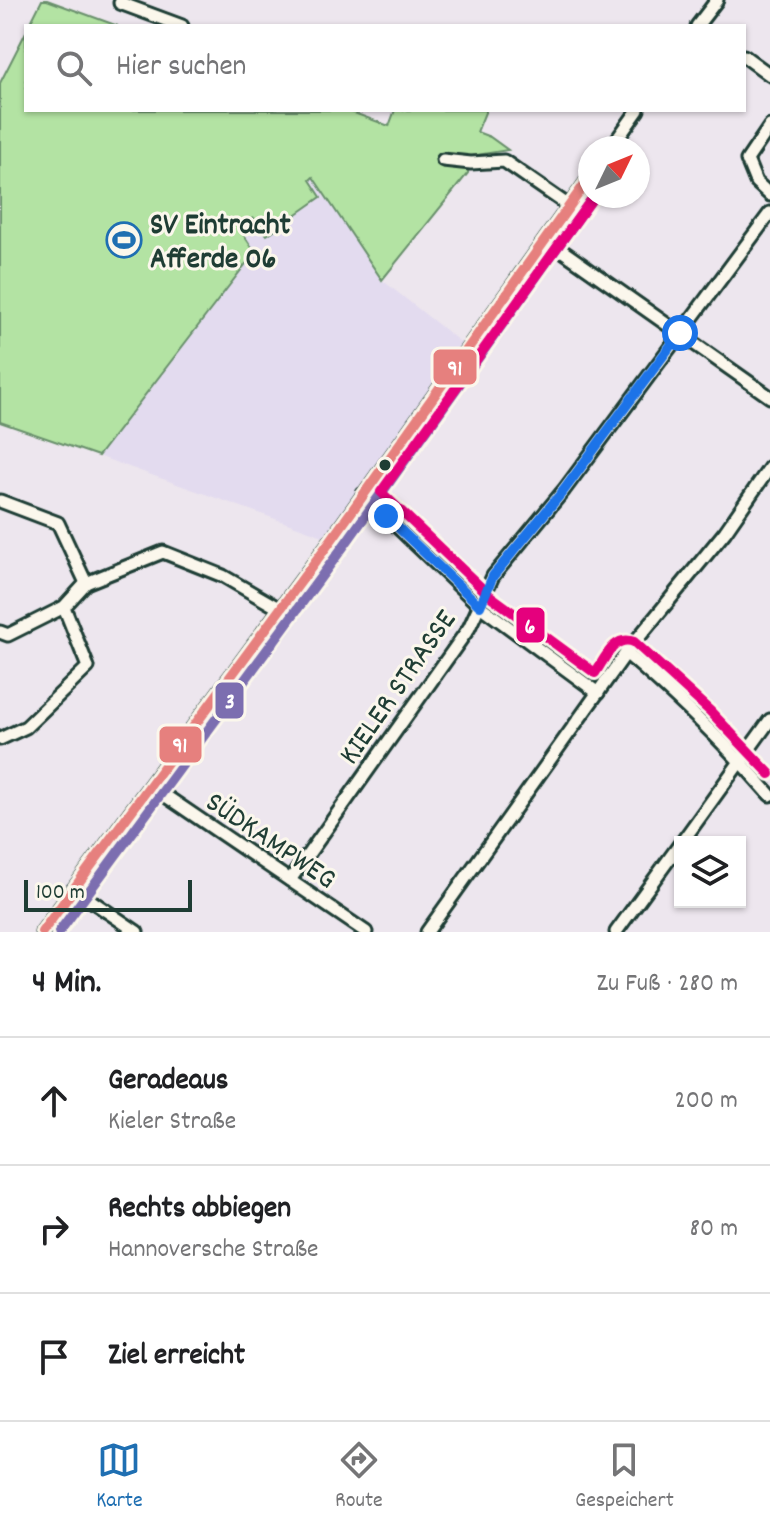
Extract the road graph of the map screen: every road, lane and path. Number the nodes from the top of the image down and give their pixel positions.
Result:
1 (121, 0) edge
2 (717, 0) edge
3 (177, 24) edge
4 (700, 24) edge
5 (746, 57) edge
6 (770, 75) edge
7 (637, 112) edge
8 (770, 126) edge
9 (620, 136) edge
10 (443, 160) dead end
11 (578, 194) edge
12 (770, 195) edge
13 (569, 206) junction
14 (770, 213) edge
15 (547, 240) junction
16 (680, 333) junction
17 (770, 397) edge
18 (770, 467) edge
19 (363, 494) junction
20 (0, 501) edge
21 (86, 583) junction
22 (480, 606) junction
23 (64, 607) junction
24 (280, 609) junction
25 (0, 632) edge
26 (626, 653) junction
27 (598, 693) junction
28 (770, 720) edge
29 (0, 739) edge
30 (740, 761) junction
31 (151, 786) junction
32 (770, 795) edge
33 (686, 836) edge
34 (674, 853) edge
35 (290, 880) junction
36 (74, 889) junction
37 (42, 932) edge
38 (137, 932) edge
39 (366, 932) edge
40 (427, 932) edge
41 (616, 932) edge

1 - 3 street
2 - 4 street
5 - 6 street
7 - 9 street
8 - 12 street
10 - 13 street
11 - 13 street
13 - 15 street
14 - 16 street, KIELER STRASSE
15 - 16 street
15 - 19 street
16 - 17 street
16 - 22 street, KIELER STRASSE
18 - 26 street
19 - 22 street
19 - 24 street
20 - 21 street
21 - 23 street
21 - 24 street
22 - 27 street
22 - 35 street, KIELER STRASSE
23 - 25 street
23 - 29 street
24 - 31 street
26 - 27 street
26 - 30 street
27 - 40 street
28 - 30 street
30 - 32 street
30 - 33 street
31 - 35 street, SÜDKAMPWEG
31 - 36 street
34 - 41 street
35 - 39 street, SÜDKAMPWEG
36 - 37 street
36 - 38 street

